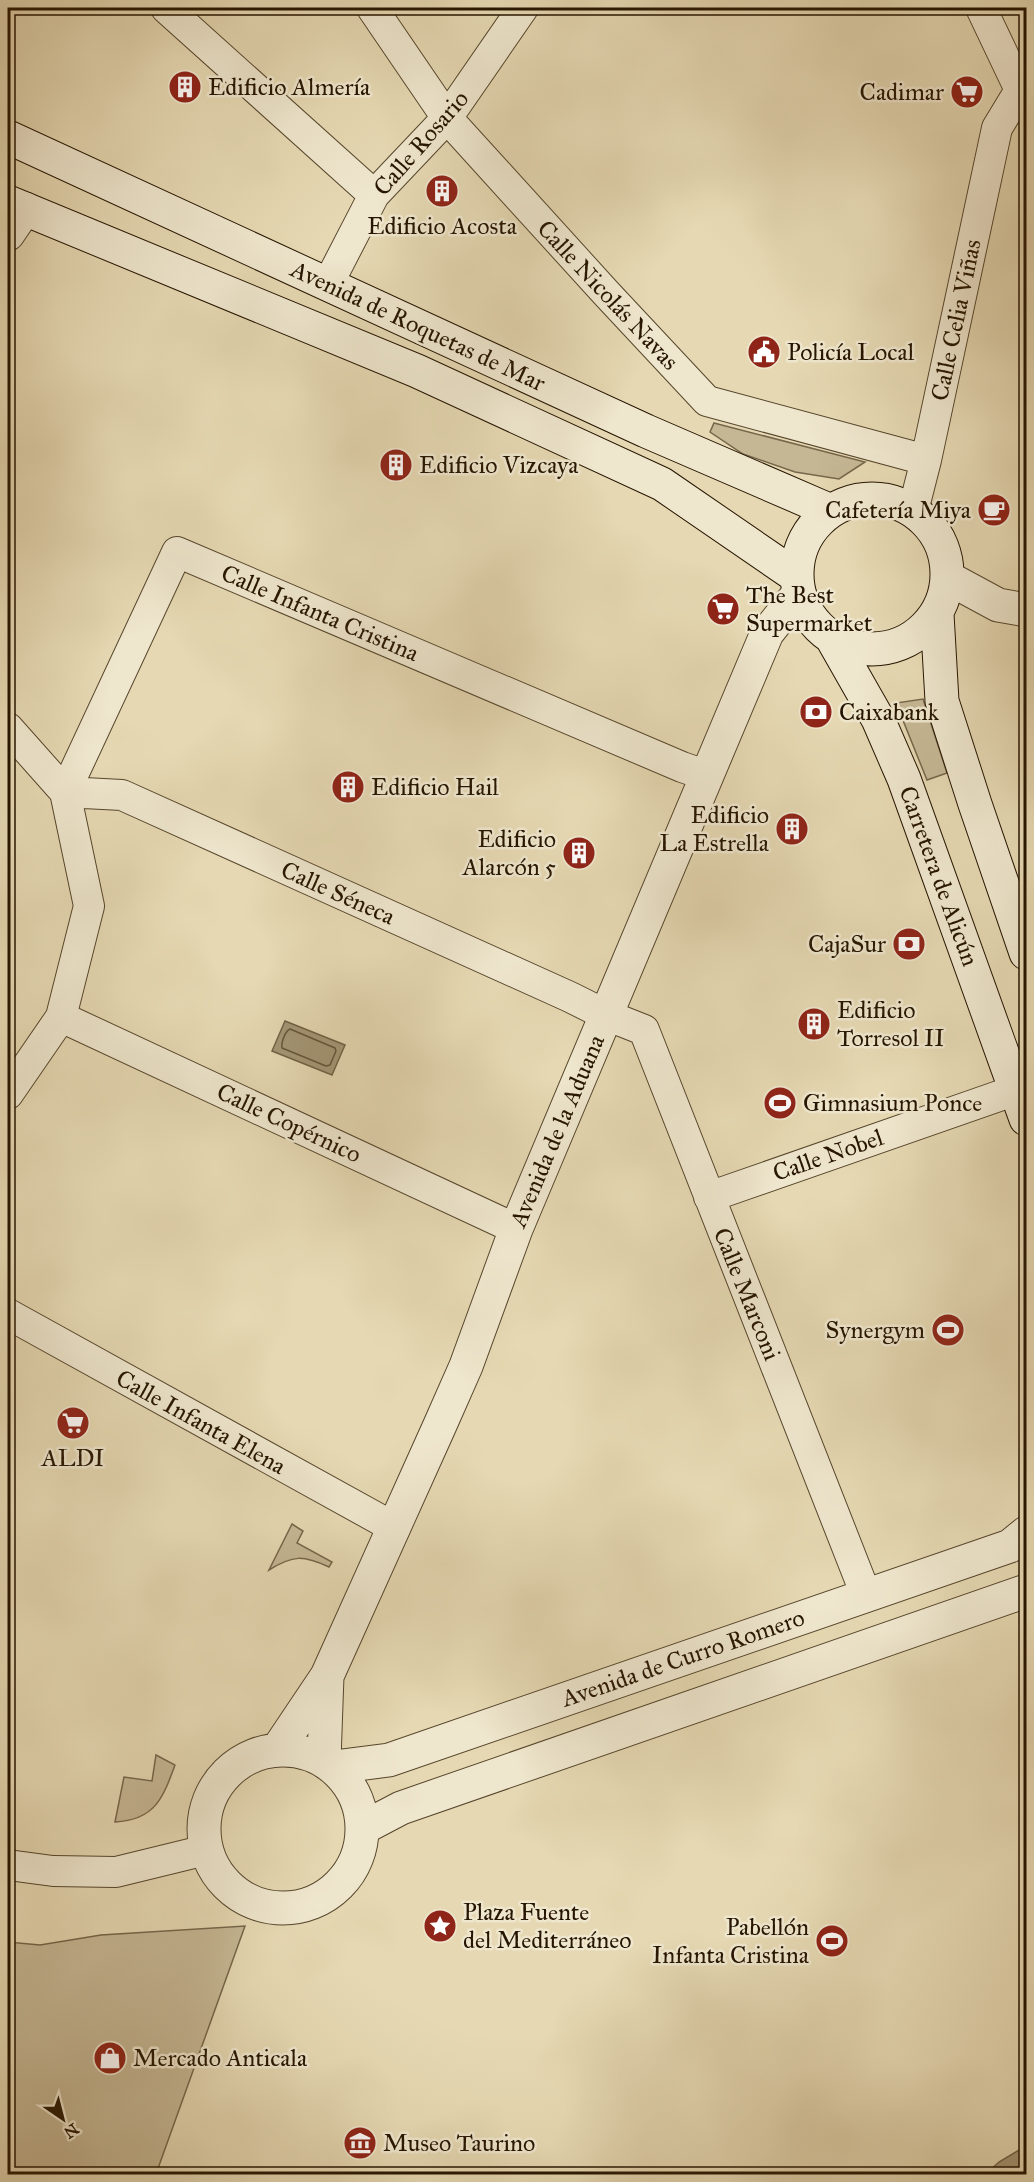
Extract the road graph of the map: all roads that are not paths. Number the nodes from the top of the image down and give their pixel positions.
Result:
1 (166, 8) edge
2 (372, 8) edge
3 (523, 8) edge
4 (981, 8) edge
5 (1026, 115) edge
6 (447, 118) junction
7 (997, 128) junction
8 (8, 137) edge
9 (374, 195) junction
10 (13, 215) edge
11 (328, 284) junction
12 (926, 460) junction
13 (831, 511) junction
14 (913, 511) junction
15 (948, 579) junction
16 (797, 584) junction
17 (1026, 610) edge
18 (937, 614) junction
19 (834, 640) junction
20 (8, 728) edge
21 (708, 776) junction
22 (65, 792) junction
23 (1026, 953) edge
24 (606, 1015) junction
25 (61, 1017) junction
26 (8, 1094) edge
27 (1021, 1104) edge
28 (709, 1197) junction
29 (516, 1228) junction
30 (8, 1314) edge
31 (395, 1528) junction
32 (1026, 1533) edge
33 (1026, 1591) edge
34 (866, 1595) junction
35 (327, 1676) junction
36 (278, 1749) junction
37 (329, 1764) junction
38 (363, 1828) junction
39 (206, 1850) junction
40 (8, 1865) edge

1 - 9 street
2 - 6 street, Calle Nicolás Navas
3 - 6 street, Calle Rosario
4 - 7 street, Calle Celia Viñas
5 - 7 street
6 - 9 street, Calle Rosario
6 - 12 street, Calle Nicolás Navas
7 - 12 street, Calle Celia Viñas
8 - 11 street, Avenida de Roquetas de Mar
9 - 11 street, Calle Rosario
10 - 16 street, Avenida de Roquetas de Mar
11 - 13 street, Avenida de Roquetas de Mar
12 - 14 street, Calle Celia Viñas
13 - 14 street
13 - 16 street
14 - 15 street
15 - 17 street
15 - 18 street
16 - 19 street
16 - 21 street, Avenida de la Aduana
18 - 19 street
18 - 23 street
19 - 27 street, Carretera de Alicún
20 - 22 street
21 - 22 street, Calle Infanta Cristina
21 - 24 street, Avenida de la Aduana
22 - 24 street, Calle Séneca
22 - 25 street
24 - 28 street, Calle Marconi
24 - 29 street, Avenida de la Aduana
25 - 26 street
25 - 29 street, Calle Copérnico
27 - 28 street, Calle Nobel
28 - 34 street, Calle Marconi
29 - 31 street, Avenida de la Aduana
30 - 31 street, Calle Infanta Elena
31 - 35 street, Avenida de la Aduana
32 - 34 street, Avenida de Curro Romero
33 - 38 street, Avenida de Curro Romero
34 - 37 street, Avenida de Curro Romero
35 - 36 street, Avenida de la Aduana
35 - 37 street, Avenida de la Aduana
36 - 37 street
36 - 39 street
37 - 38 street
38 - 39 street
39 - 40 street

